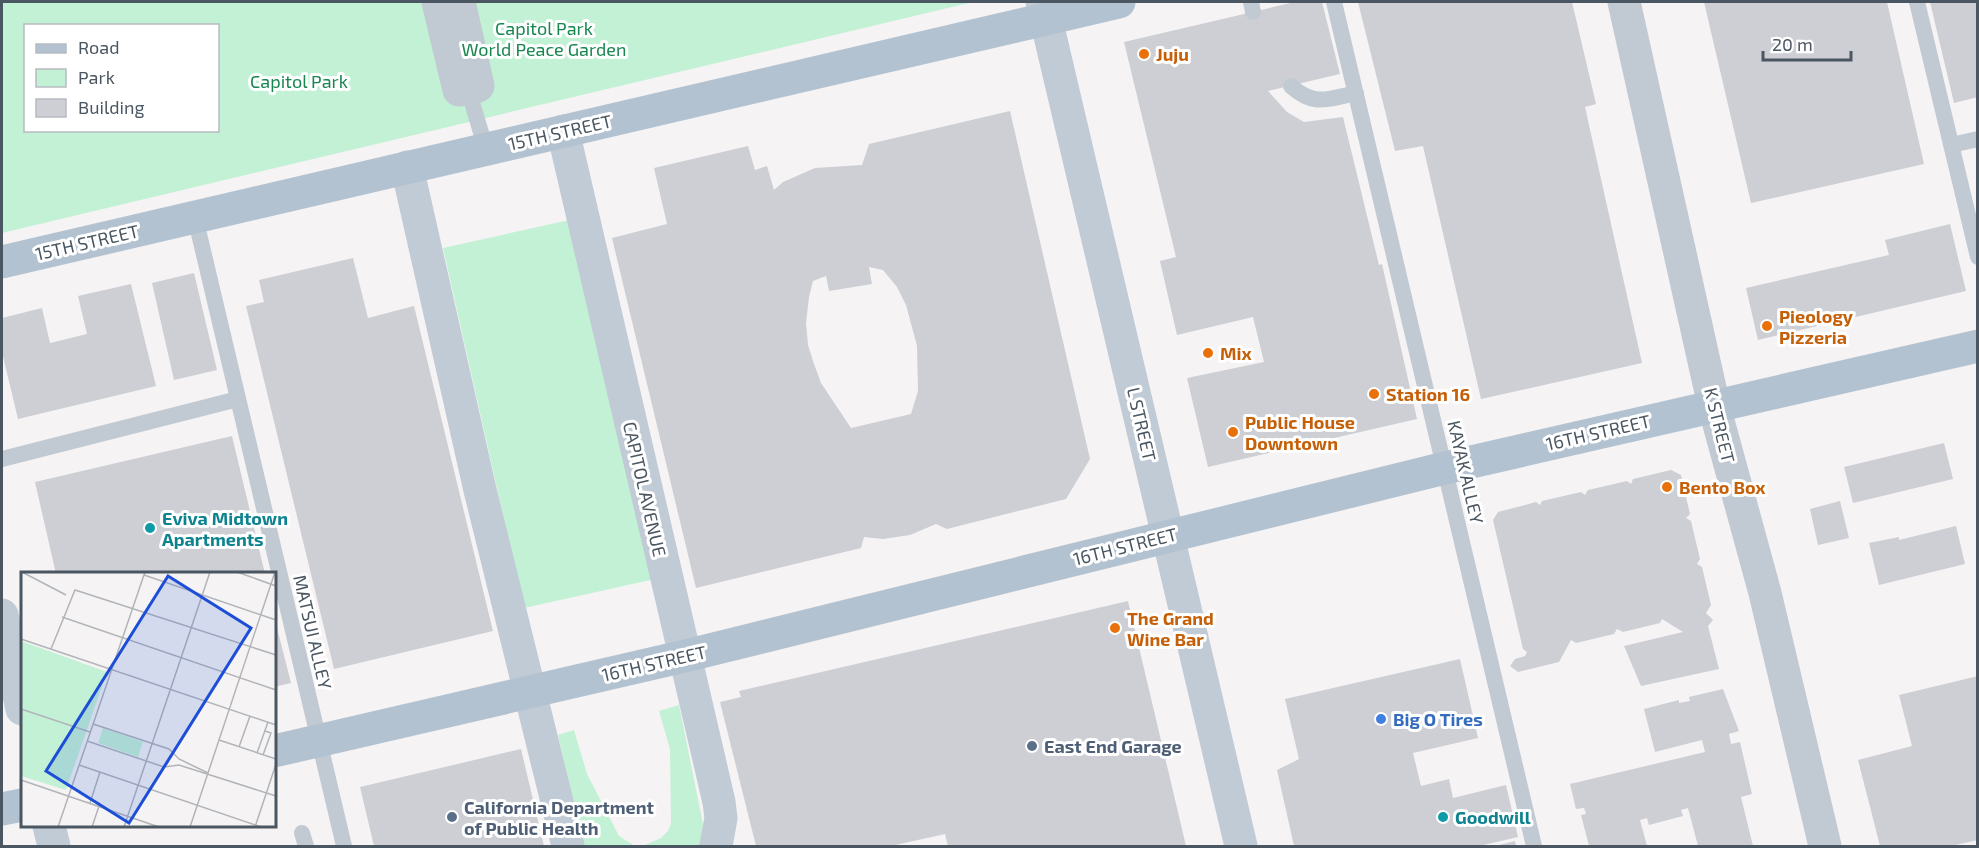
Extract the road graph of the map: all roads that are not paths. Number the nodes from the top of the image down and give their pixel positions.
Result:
1 (438, 2) edge
2 (446, 2) edge
3 (459, 2) edge
4 (1119, 2) edge
5 (1334, 2) edge
6 (1624, 2) edge
7 (1917, 2) edge
8 (1044, 10) edge
9 (1291, 86) dead end
10 (469, 92) junction
11 (1356, 93) junction
12 (562, 131) junction
13 (1977, 139) edge
14 (1951, 145) junction
15 (486, 149) junction
16 (407, 167) junction
17 (195, 217) junction
18 (1977, 257) edge
19 (2, 262) edge
20 (1977, 345) edge
21 (238, 399) junction
22 (1714, 406) junction
23 (2, 459) edge
24 (1445, 468) junction
25 (1167, 535) junction
26 (2, 615) edge
27 (685, 656) junction
28 (529, 692) junction
29 (21, 704) edge
30 (319, 742) junction
31 (276, 751) edge
32 (21, 805) edge
33 (2, 809) edge
34 (49, 827) edge
35 (54, 846) edge
36 (344, 846) edge
37 (568, 846) edge
38 (716, 846) edge
39 (1241, 846) edge
40 (1534, 846) edge
41 (1825, 846) edge

1 - 10 street
2 - 10 street
3 - 10 street
4 - 8 main road, 15TH STREET
5 - 11 lane, KAYAK ALLEY
6 - 22 street, K STREET
7 - 14 lane
8 - 12 main road, 15TH STREET
8 - 25 street, L STREET
9 - 11 lane
10 - 15 lane
11 - 24 lane, KAYAK ALLEY
12 - 15 main road, 15TH STREET
12 - 27 street, CAPITOL AVENUE
13 - 14 lane
14 - 18 lane
15 - 16 main road, 15TH STREET
16 - 17 main road, 15TH STREET
16 - 28 street
17 - 19 main road, 15TH STREET
17 - 21 lane, MATSUI ALLEY
20 - 22 main road, 16TH STREET
21 - 23 lane
21 - 30 lane, MATSUI ALLEY
22 - 24 main road, 16TH STREET
22 - 41 street, K STREET
24 - 25 main road, 16TH STREET
24 - 40 lane, KAYAK ALLEY
25 - 27 main road, 16TH STREET
25 - 39 street, L STREET
26 - 29 street
27 - 28 main road, 16TH STREET
27 - 38 street, CAPITOL AVENUE
28 - 30 main road, 16TH STREET
28 - 37 street
30 - 31 main road, 16TH STREET
30 - 36 lane, MATSUI ALLEY
32 - 33 main road
34 - 35 street

